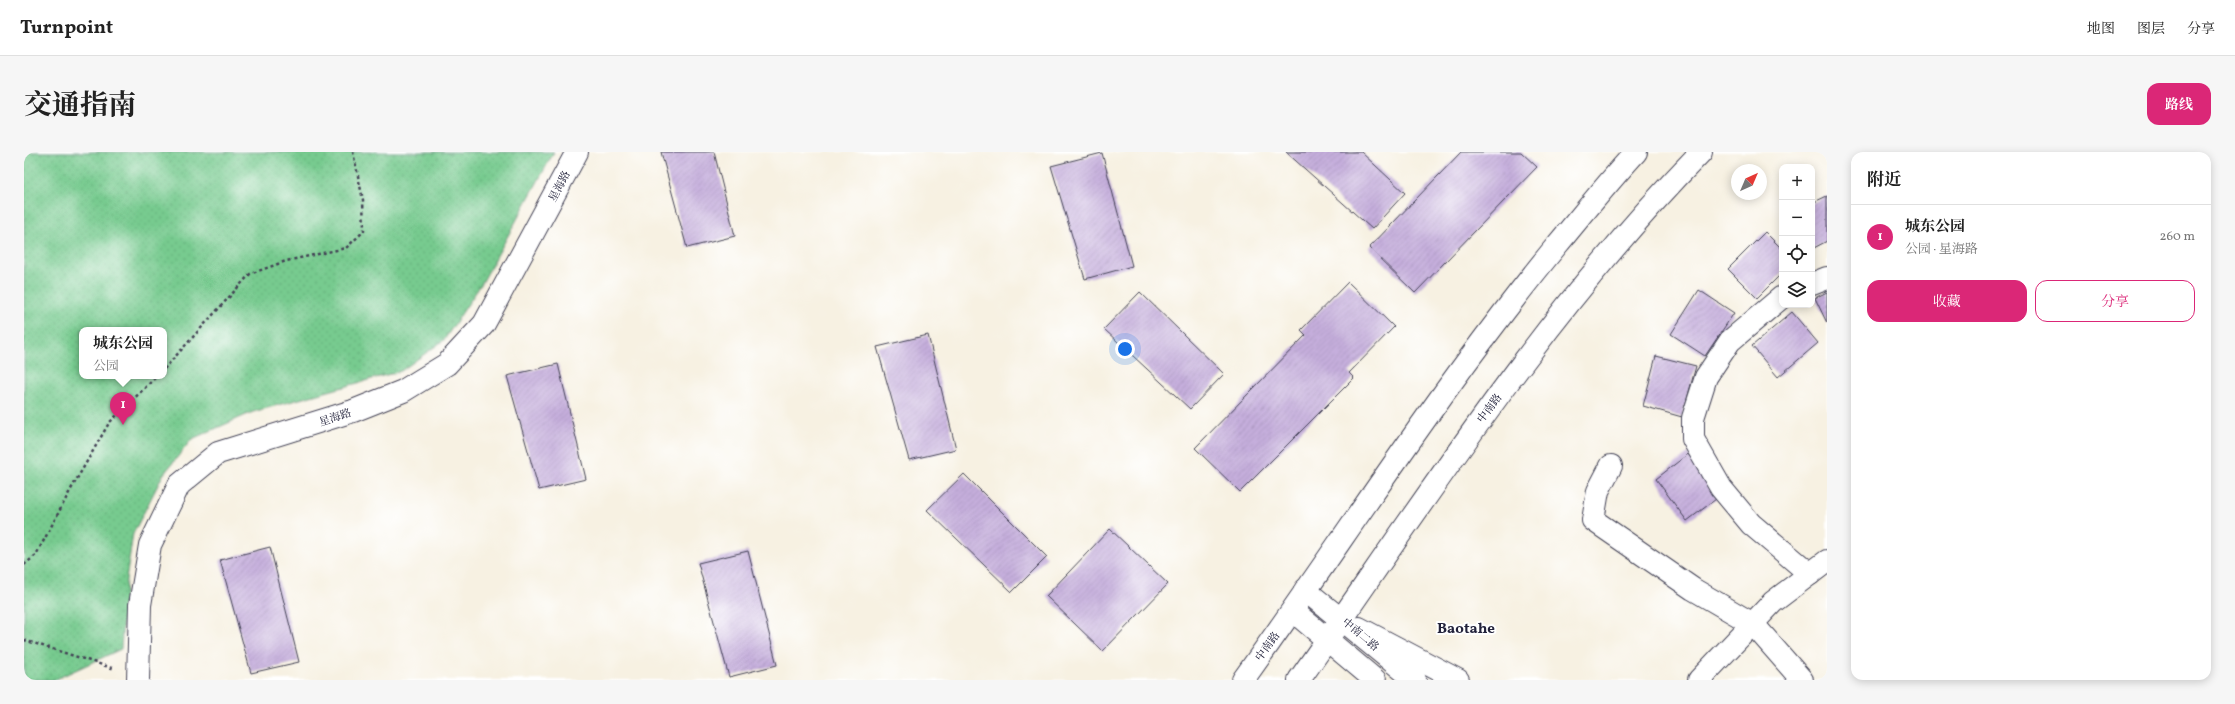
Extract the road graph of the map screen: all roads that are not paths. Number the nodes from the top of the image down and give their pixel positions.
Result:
1 (578, 152) edge
2 (1636, 152) edge
3 (1701, 152) edge
4 (1827, 278) edge
5 (1815, 283) edge
6 (1779, 300) edge
7 (1611, 466) dead end
8 (1827, 561) edge
9 (1810, 574) junction
10 (1305, 590) junction
11 (1293, 611) junction
12 (1341, 618) junction
13 (1753, 624) junction
14 (1327, 640) junction
15 (138, 678) edge
16 (1243, 680) edge
17 (1299, 680) edge
18 (1375, 680) edge
19 (1415, 680) edge
20 (1458, 680) edge
21 (1699, 680) edge
22 (1802, 680) edge

1 - 15 main road, 星海路
2 - 10 main road, 中南路
3 - 12 main road, 中南路
4 - 5 main road
6 - 9 main road
7 - 13 main road
8 - 9 main road
9 - 13 main road
10 - 11 main road, 中南路
10 - 12 main road, 中南二路
11 - 14 main road
11 - 16 main road, 中南路
12 - 14 main road, 中南路
12 - 19 main road, 中南二路
12 - 20 main road
13 - 21 main road
13 - 22 main road
14 - 17 main road, 中南路
14 - 18 main road

